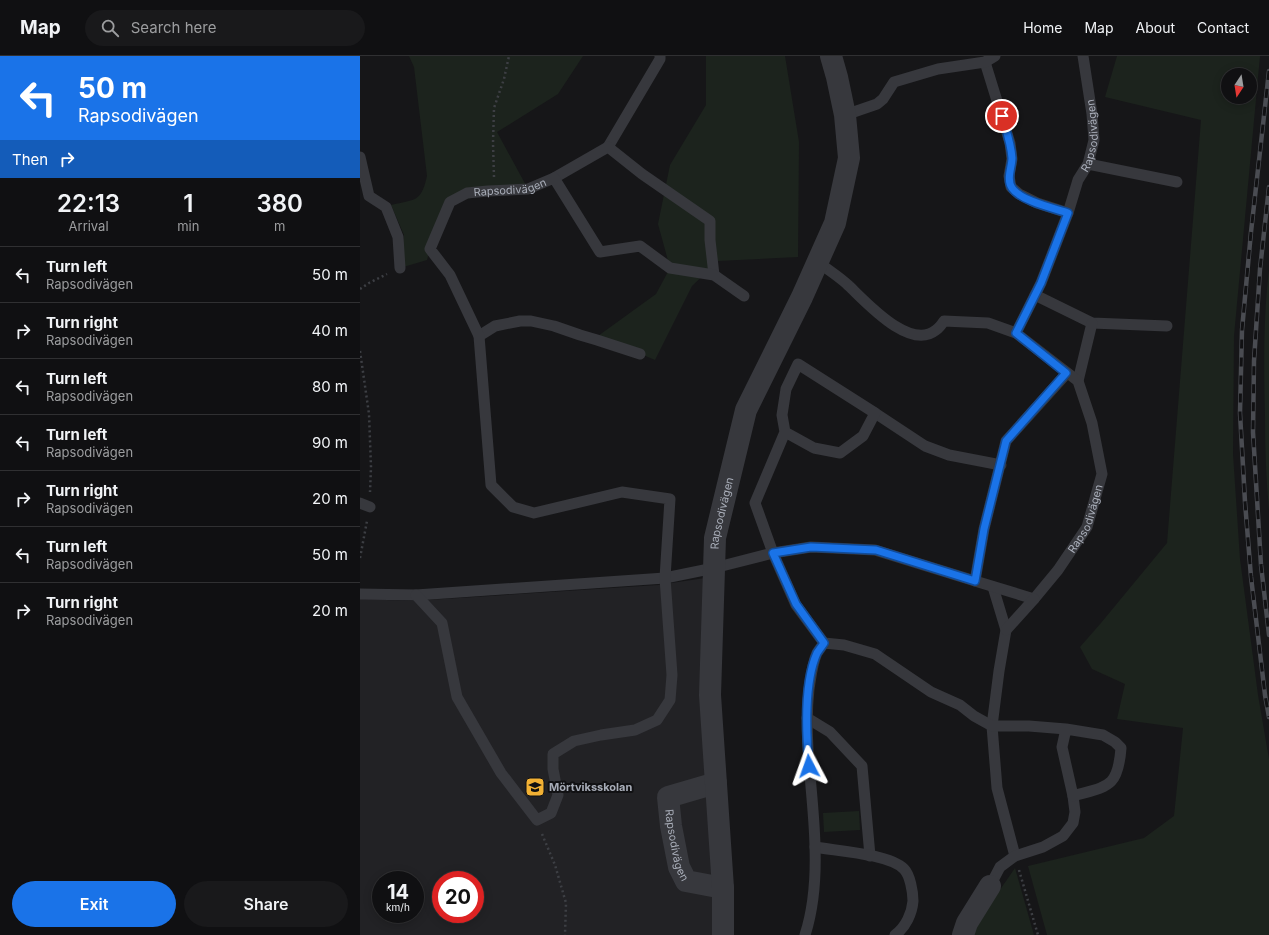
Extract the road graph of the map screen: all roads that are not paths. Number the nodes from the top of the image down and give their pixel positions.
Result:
1 (660, 56) edge
2 (831, 56) edge
3 (1083, 56) edge
4 (990, 59) edge
5 (845, 115) junction
6 (608, 147) junction
7 (360, 157) edge
8 (1088, 164) junction
9 (554, 178) junction
10 (1177, 182) dead end
11 (1068, 213) junction
12 (818, 262) junction
13 (400, 268) road end
14 (714, 275) junction
15 (1035, 295) junction
16 (744, 296) dead end
17 (1092, 323) junction
18 (1167, 326) dead end
19 (1016, 333) junction
20 (480, 336) junction
21 (640, 354) dead end
22 (1066, 373) junction
23 (1078, 381) junction
24 (874, 413) junction
25 (785, 432) junction
26 (1001, 465) junction
27 (773, 553) junction
28 (714, 568) junction
29 (665, 578) junction
30 (975, 581) junction
31 (993, 587) junction
32 (360, 594) edge
33 (416, 595) junction
34 (1034, 599) junction
35 (1006, 630) junction
36 (824, 643) junction
37 (807, 718) junction
38 (992, 726) junction
39 (1066, 729) junction
40 (716, 783) junction
41 (1073, 796) junction
42 (815, 847) junction
43 (870, 856) junction
44 (1016, 856) junction
45 (990, 886) joint
46 (722, 888) junction
47 (723, 935) edge
48 (805, 935) edge
49 (895, 935) edge
50 (963, 935) edge

1 - 6 lane, Rapsodivägen
2 - 5 street, Rapsodivägen
3 - 8 lane, Rapsodivägen
4 - 5 lane
4 - 11 lane
5 - 12 street, Rapsodivägen
6 - 9 lane, Rapsodivägen
6 - 14 lane
7 - 13 lane
8 - 10 lane
8 - 11 lane, Rapsodivägen
9 - 14 lane, Rapsodivägen
9 - 20 lane, Rapsodivägen
11 - 15 lane, Rapsodivägen
12 - 19 lane
12 - 28 street, Rapsodivägen
14 - 16 lane, Rapsodivägen
15 - 17 lane
15 - 19 lane, Rapsodivägen
17 - 18 lane
17 - 23 lane
19 - 22 lane
20 - 21 lane
20 - 29 lane, Rapsodivägen
22 - 23 lane
22 - 26 lane
23 - 34 lane, Rapsodivägen
24 - 25 lane
24 - 25 lane
24 - 26 lane
25 - 27 lane
26 - 30 lane
27 - 28 lane
27 - 30 lane
27 - 36 lane
28 - 29 lane
28 - 40 street, Rapsodivägen
29 - 33 lane
29 - 33 lane
30 - 31 lane
31 - 34 lane
31 - 35 lane
32 - 33 lane
34 - 35 lane, Rapsodivägen
35 - 38 lane
36 - 37 lane
36 - 38 lane
37 - 42 lane
37 - 43 lane
38 - 39 lane
38 - 44 lane
39 - 41 lane
39 - 41 lane
40 - 46 street, Rapsodivägen
40 - 46 street, Rapsodivägen
41 - 44 lane
42 - 43 lane
42 - 48 lane
43 - 49 lane
44 - 45 lane
45 - 50 street
46 - 47 street, Rapsodivägen

